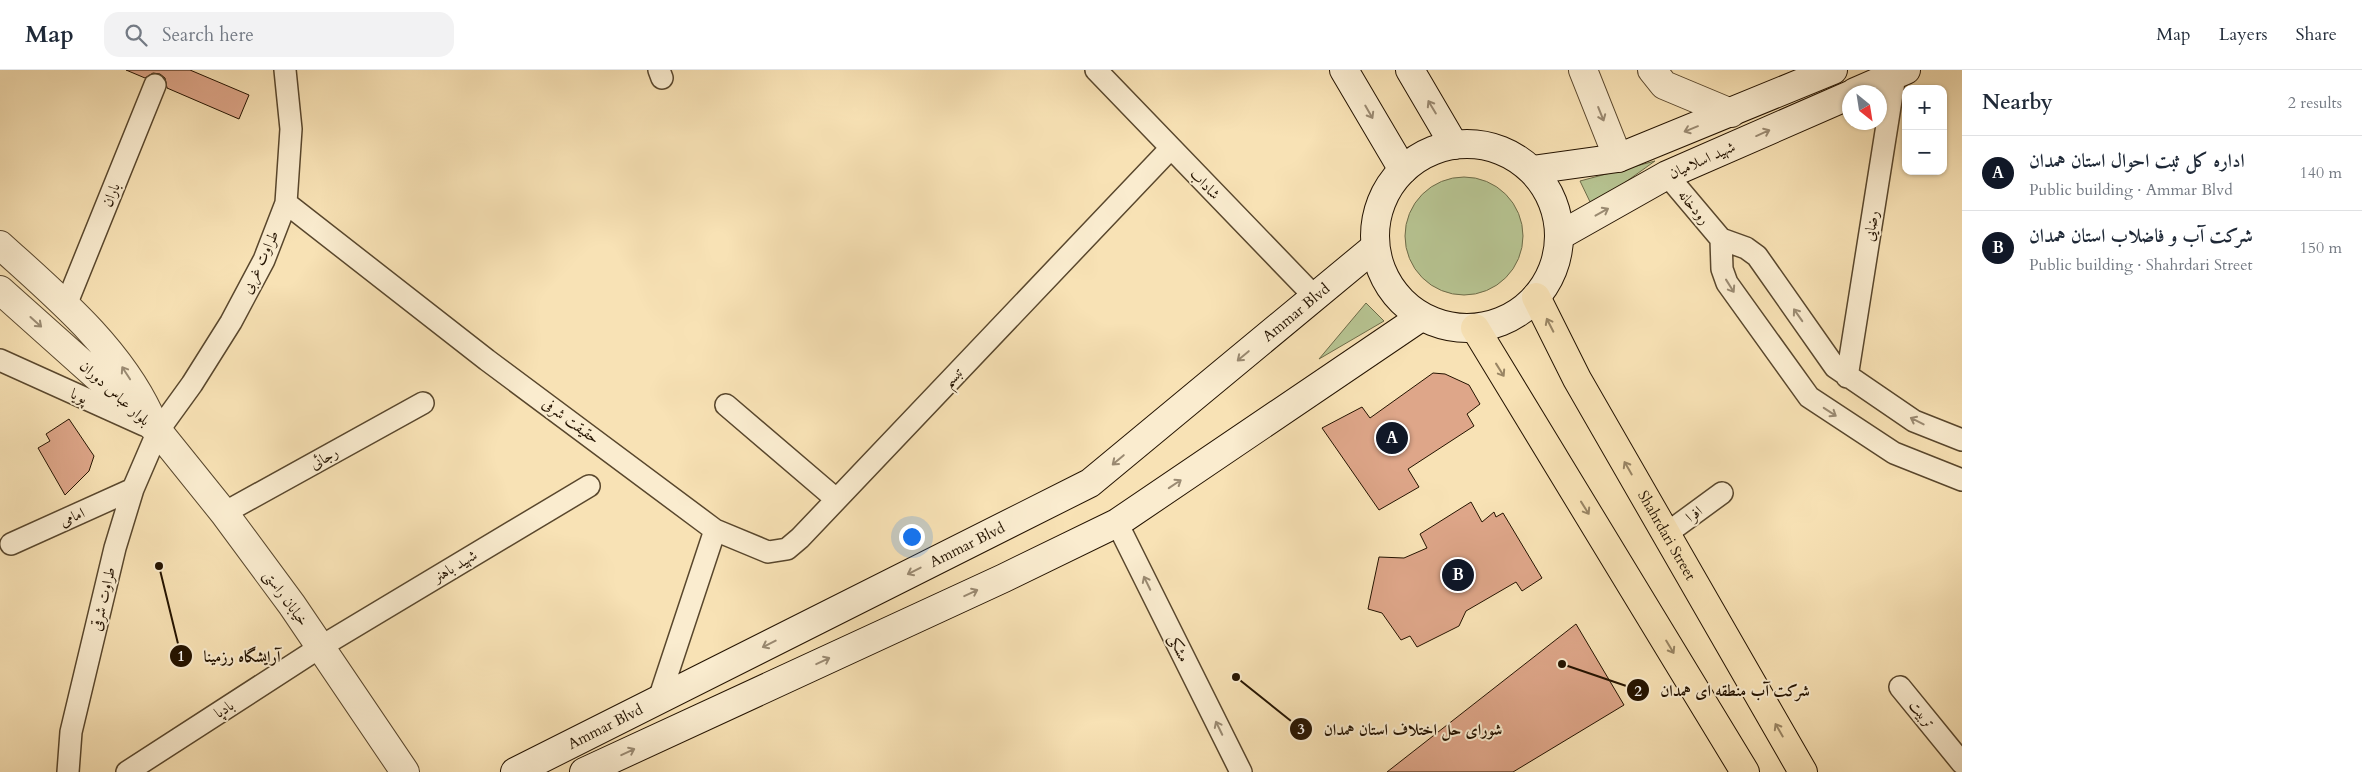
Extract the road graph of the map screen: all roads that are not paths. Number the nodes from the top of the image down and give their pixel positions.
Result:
1 (285, 70) edge
2 (1096, 70) edge
3 (1344, 70) edge
4 (1410, 70) edge
5 (1583, 70) edge
6 (1652, 70) edge
7 (1833, 70) edge
8 (1901, 72) edge
9 (155, 84) dead end
10 (1871, 85) edge
11 (1842, 98) edge
12 (1731, 113) junction
13 (1454, 145) junction
14 (1171, 148) junction
15 (1618, 158) junction
16 (1403, 170) junction
17 (1532, 170) junction
18 (1667, 175) junction
19 (286, 203) junction
20 (1559, 236) junction
21 (1720, 240) junction
22 (0, 245) edge
23 (1375, 247) junction
24 (0, 290) edge
25 (1315, 296) junction
26 (1536, 297) junction
27 (66, 305) junction
28 (1421, 317) junction
29 (1475, 328) junction
30 (0, 360) edge
31 (1847, 377) junction
32 (423, 402) dead end
33 (726, 405) dead end
34 (158, 431) junction
35 (1962, 440) edge
36 (1962, 480) edge
37 (589, 486) dead end
38 (133, 489) junction
39 (1722, 493) dead end
40 (836, 499) junction
41 (224, 513) junction
42 (1117, 523) junction
43 (715, 530) junction
44 (1666, 534) junction
45 (11, 544) dead end
46 (322, 646) junction
47 (1900, 687) dead end
48 (659, 699) junction
49 (1962, 763) edge
50 (68, 772) edge
51 (127, 772) edge
52 (404, 772) edge
53 (514, 772) edge
54 (584, 772) edge
55 (1241, 772) edge
56 (1745, 772) edge
57 (1803, 772) edge

1 - 19 street, طراوت غربی
2 - 14 street, شاداب
3 -> 16 main road
13 -> 4 main road
5 -> 15 main road
6 - 12 main road
7 - 12 main road, شهید اسلامیان
8 - 10 main road
8 - 31 street, رضایی
9 - 27 street, باران
18 -> 11 main road, شهید اسلامیان
12 -> 15 main road, شهید اسلامیان
13 - 16 main road
13 - 17 main road
14 - 25 street, شاداب
14 - 40 street, تبسم
15 - 17 main road, شهید اسلامیان
16 - 23 main road
17 - 20 main road
20 -> 18 main road, شهید اسلامیان
18 - 21 street, رودخانه
19 - 34 street, طراوت غربی
19 - 43 street, حقیقت شرفی
20 - 26 main road
31 -> 21 street
21 -> 36 street
22 - 27 main road, بلوار عباس دوران
23 - 25 main road, Ammar Blvd
23 - 28 main road
24 -> 34 main road, بلوار عباس دوران
25 -> 48 main road, Ammar Blvd
26 - 29 main road
44 -> 26 main road, Shahrdari Street
34 -> 27 main road, بلوار عباس دوران
28 - 29 main road
42 -> 28 main road, Ammar Blvd
29 -> 56 main road
30 - 34 street, پویا
35 -> 31 street
32 - 41 street, رجائی
33 - 40 street
34 - 38 street, طراوت شرقی
34 - 41 main road, خیابان راستی
37 - 46 street, شهید باهنر
38 - 45 street, امامی
38 - 50 street, طراوت شرقی
39 - 44 street, افرا
40 - 43 street, تبسم
41 - 46 main road, خیابان راستی
54 -> 42 main road, Ammar Blvd
55 -> 42 street, مشکی
43 - 48 street
57 -> 44 main road, Shahrdari Street
46 - 51 street, بادپا
46 - 52 main road, خیابان راستی
47 - 49 street, تربیت
48 - 53 main road, Ammar Blvd

